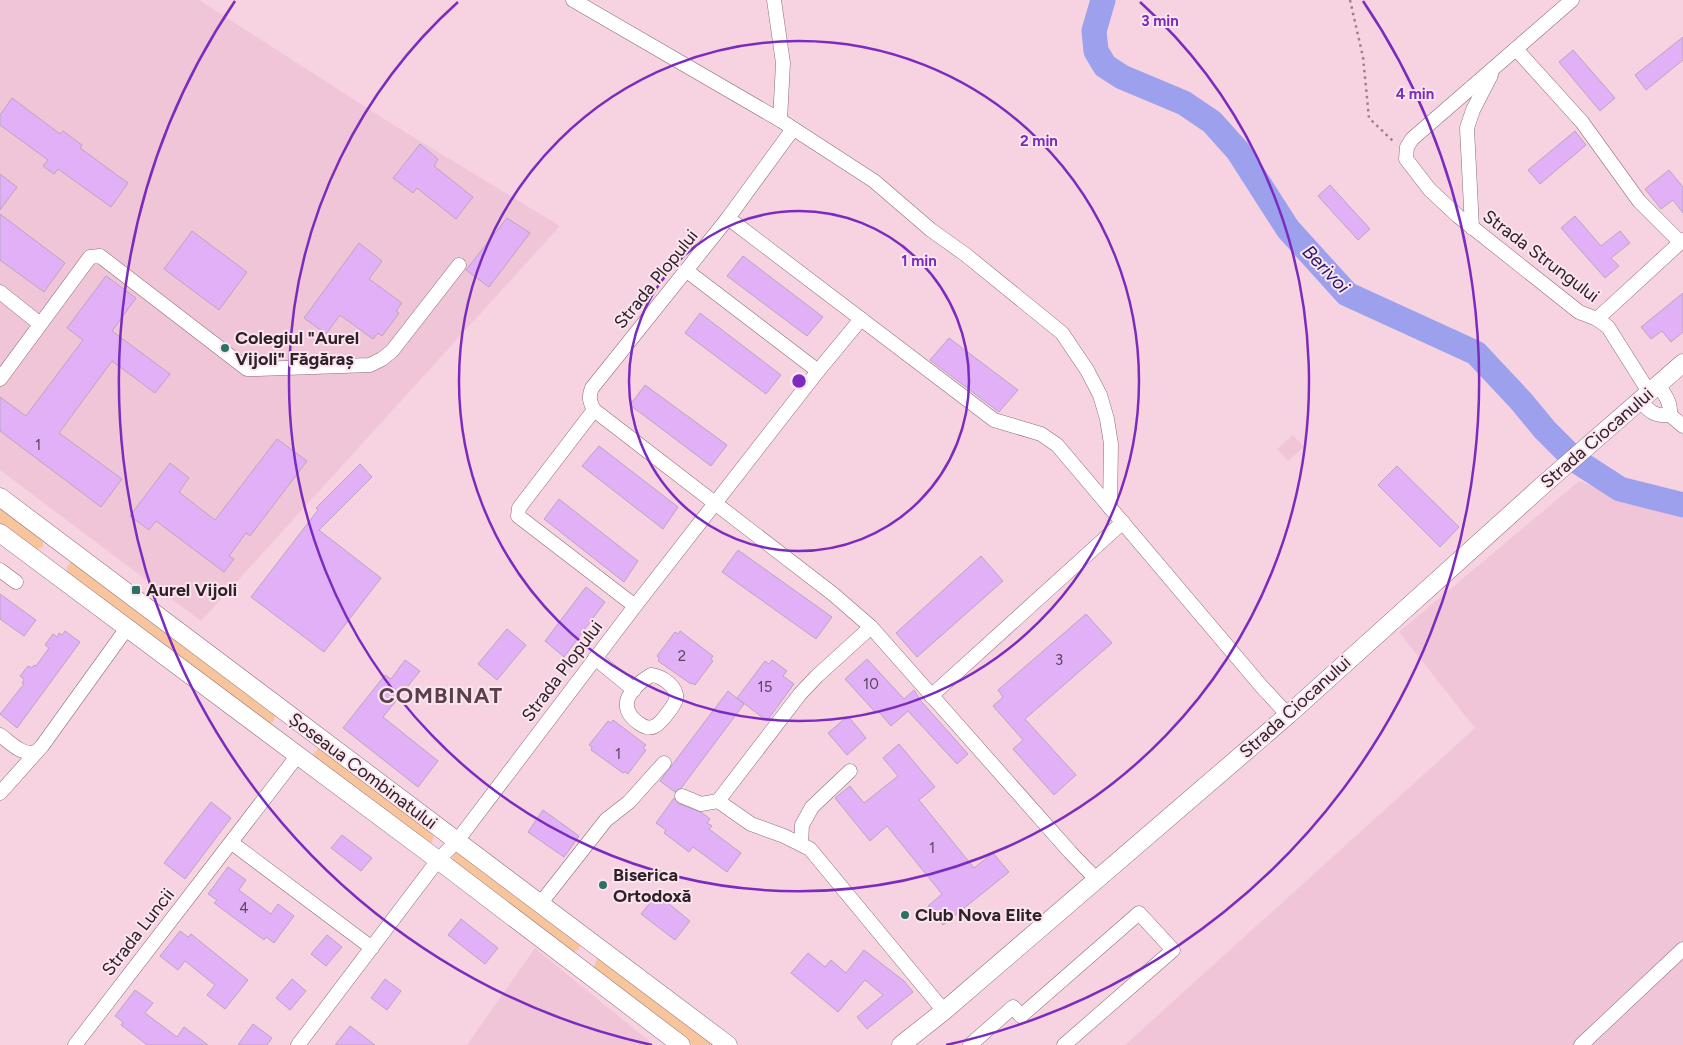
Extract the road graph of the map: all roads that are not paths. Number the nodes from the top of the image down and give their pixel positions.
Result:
1 (573, 0) edge
2 (774, 0) edge
3 (1572, 0) edge
4 (1516, 49) junction
5 (1494, 67) junction
6 (780, 120) junction
7 (793, 130) junction
8 (728, 218) junction
9 (1472, 228) junction
10 (1682, 241) edge
11 (459, 265) dead end
12 (687, 271) junction
13 (0, 292) edge
14 (861, 319) junction
15 (1597, 320) junction
16 (40, 324) junction
17 (1683, 363) edge
18 (818, 371) junction
19 (0, 379) edge
20 (1649, 393) junction
21 (594, 410) junction
22 (1670, 415) junction
23 (1683, 426) edge
24 (0, 497) edge
25 (714, 504) junction
26 (1110, 508) junction
27 (1123, 522) junction
28 (0, 533) edge
29 (57, 540) junction
30 (40, 564) junction
31 (0, 570) edge
32 (16, 582) dead end
33 (635, 606) junction
34 (871, 627) junction
35 (127, 628) junction
36 (595, 658) junction
37 (634, 690) dead end
38 (931, 696) junction
39 (1288, 715) junction
40 (313, 734) junction
41 (0, 735) edge
42 (36, 752) junction
43 (298, 755) junction
44 (664, 763) dead end
45 (850, 771) dead end
46 (0, 793) edge
47 (682, 796) dead end
48 (718, 801) junction
49 (457, 841) junction
50 (232, 843) junction
51 (800, 844) junction
52 (438, 860) junction
53 (1097, 880) junction
54 (540, 904) junction
55 (597, 946) junction
56 (372, 948) junction
57 (1683, 949) edge
58 (581, 968) junction
59 (944, 1011) junction
60 (74, 1045) edge
61 (298, 1045) edge
62 (681, 1045) edge
63 (728, 1045) edge
64 (901, 1045) edge
65 (970, 1045) edge
66 (1064, 1045) edge
67 (1581, 1045) edge

1 - 6 street
2 - 6 street
3 - 4 street
4 - 5 street
4 - 10 street
5 - 9 street
5 - 9 street, Strada Strungului
6 - 7 street
7 - 8 street, Strada Plopului
7 - 26 street
8 - 12 street, Strada Plopului
8 - 14 street
9 - 15 street, Strada Strungului
10 - 15 street
11 - 16 street
12 - 18 street
12 - 21 street, Strada Plopului
13 - 16 street
14 - 18 street, Strada Plopului
14 - 26 street
15 - 20 street, Strada Strungului
16 - 19 street
17 - 20 main road, Strada Ciocanului
18 - 25 street, Strada Plopului
20 - 22 street, Strada Strungului
20 - 22 street
20 - 39 main road, Strada Ciocanului
21 - 25 street
21 - 33 street
22 - 23 street
24 - 29 main road, Șoseaua Combinatului
25 - 33 street, Strada Plopului
25 - 34 street
26 - 27 street
27 - 38 street
27 - 39 street
28 - 30 main road, Șoseaua Combinatului
29 - 30 main road
29 - 40 main road, Șoseaua Combinatului
30 - 35 main road, Șoseaua Combinatului
31 - 32 street
33 - 36 street, Strada Plopului
34 - 38 street
34 - 48 street
35 - 42 street
35 - 43 main road, Șoseaua Combinatului
36 - 37 street
36 - 49 street, Strada Plopului
38 - 53 street
39 - 53 main road, Strada Ciocanului
40 - 43 main road
40 - 49 main road, Șoseaua Combinatului
41 - 42 street
42 - 46 street
43 - 50 street, Strada Luncii
43 - 52 main road, Șoseaua Combinatului
44 - 54 street
45 - 51 street
47 - 48 street
48 - 51 street
49 - 52 street, Strada Plopului
49 - 54 main road, Șoseaua Combinatului
50 - 56 street
50 - 60 street, Strada Luncii
51 - 59 street
52 - 56 street
52 - 58 main road, Șoseaua Combinatului
53 - 59 main road, Strada Ciocanului
54 - 55 main road, Șoseaua Combinatului
55 - 58 main road
55 - 63 main road, Șoseaua Combinatului
56 - 61 street
57 - 67 street
58 - 62 main road, Șoseaua Combinatului
59 - 64 main road, Strada Ciocanului
65 - 66 street

